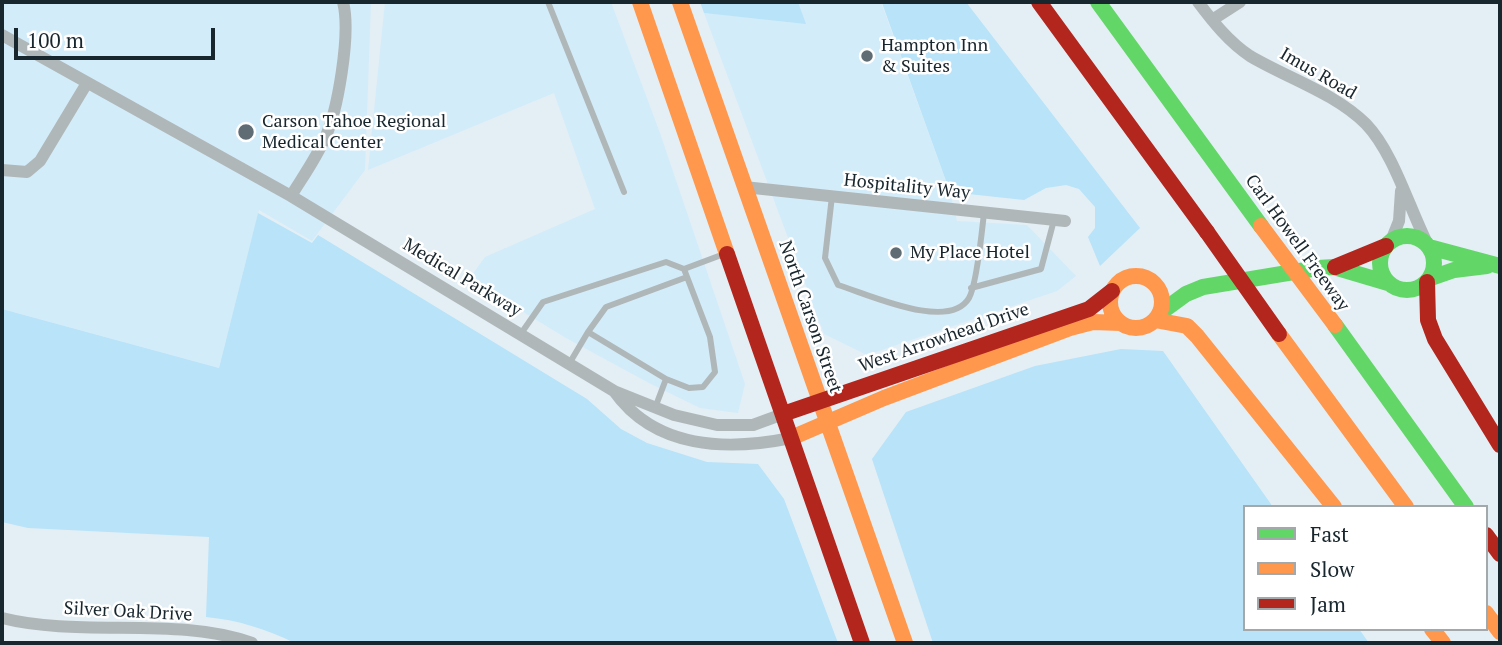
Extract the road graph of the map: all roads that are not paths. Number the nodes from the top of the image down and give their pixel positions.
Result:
1 (343, 2) edge
2 (548, 2) edge
3 (640, 2) edge
4 (680, 2) edge
5 (1039, 2) edge
6 (1098, 2) edge
7 (1198, 2) edge
8 (1240, 2) edge
9 (1212, 20) junction
10 (2, 35) edge
11 (87, 83) junction
12 (2, 170) edge
13 (744, 187) junction
14 (1401, 190) junction
15 (624, 192) dead end
16 (291, 197) junction
17 (832, 197) junction
18 (984, 213) junction
19 (1060, 221) joint
20 (1389, 243) junction
21 (1428, 245) junction
22 (727, 253) junction
23 (1497, 265) edge
24 (1334, 267) junction
25 (684, 269) junction
26 (687, 278) junction
27 (1429, 280) junction
28 (1153, 281) junction
29 (1388, 283) junction
30 (1203, 287) junction
31 (971, 288) junction
32 (1112, 291) junction
33 (1158, 317) junction
34 (1121, 323) junction
35 (589, 332) junction
36 (520, 335) junction
37 (569, 364) junction
38 (666, 379) junction
39 (614, 391) junction
40 (819, 401) junction
41 (655, 408) junction
42 (783, 414) junction
43 (827, 423) junction
44 (791, 438) junction
45 (1500, 445) edge
46 (1332, 505) edge
47 (1405, 505) edge
48 (1465, 505) edge
49 (1488, 538) edge
50 (1500, 554) edge
51 (1488, 616) edge
52 (2, 618) edge
53 (1500, 632) edge
54 (166, 637) edge
55 (184, 638) edge
56 (252, 643) edge
57 (862, 643) edge
58 (905, 643) edge

1 - 16 street
2 - 15 lane
3 - 22 main road
4 - 13 main road, North Carson Street
5 - 47 main road, bridge
6 - 48 main road, Carl Howell Freeway, bridge
7 - 9 street, Imus Road
8 - 9 street
9 - 14 street, Imus Road
10 - 11 street, Medical Parkway
11 - 12 street
11 - 16 street, Medical Parkway
13 - 17 street, Hospitality Way
13 - 40 main road, North Carson Street
14 - 20 street, Imus Road
14 - 21 street, Imus Road
16 - 36 street, Medical Parkway
17 - 18 street, Hospitality Way
17 - 31 lane
18 - 19 street, Hospitality Way
18 - 31 lane
19 - 31 lane
20 - 21 main road
20 - 24 main road
20 - 29 main road
21 - 23 main road
21 - 27 main road
22 - 25 lane
22 - 42 main road
23 - 27 main road
24 - 29 main road
24 - 30 main road
25 - 26 lane
25 - 36 lane
26 - 35 lane
26 - 38 lane
27 - 29 main road
27 - 45 main road
28 - 30 main road
28 - 32 main road
28 - 33 main road
30 - 33 main road
32 - 34 main road
32 - 40 main road, West Arrowhead Drive
33 - 34 main road
33 - 46 main road
34 - 43 main road, West Arrowhead Drive
35 - 37 lane
35 - 38 lane
36 - 37 street, Medical Parkway
37 - 39 street, Medical Parkway
38 - 41 lane
39 - 41 street, Medical Parkway
39 - 44 street, Medical Parkway
40 - 42 main road, West Arrowhead Drive
40 - 43 main road, North Carson Street
41 - 42 street, Medical Parkway
42 - 44 main road
43 - 44 main road, West Arrowhead Drive
43 - 58 main road, North Carson Street
44 - 57 main road
49 - 50 main road
51 - 53 main road
52 - 54 street, Silver Oak Drive
54 - 55 street, Silver Oak Drive
55 - 56 street, Silver Oak Drive

